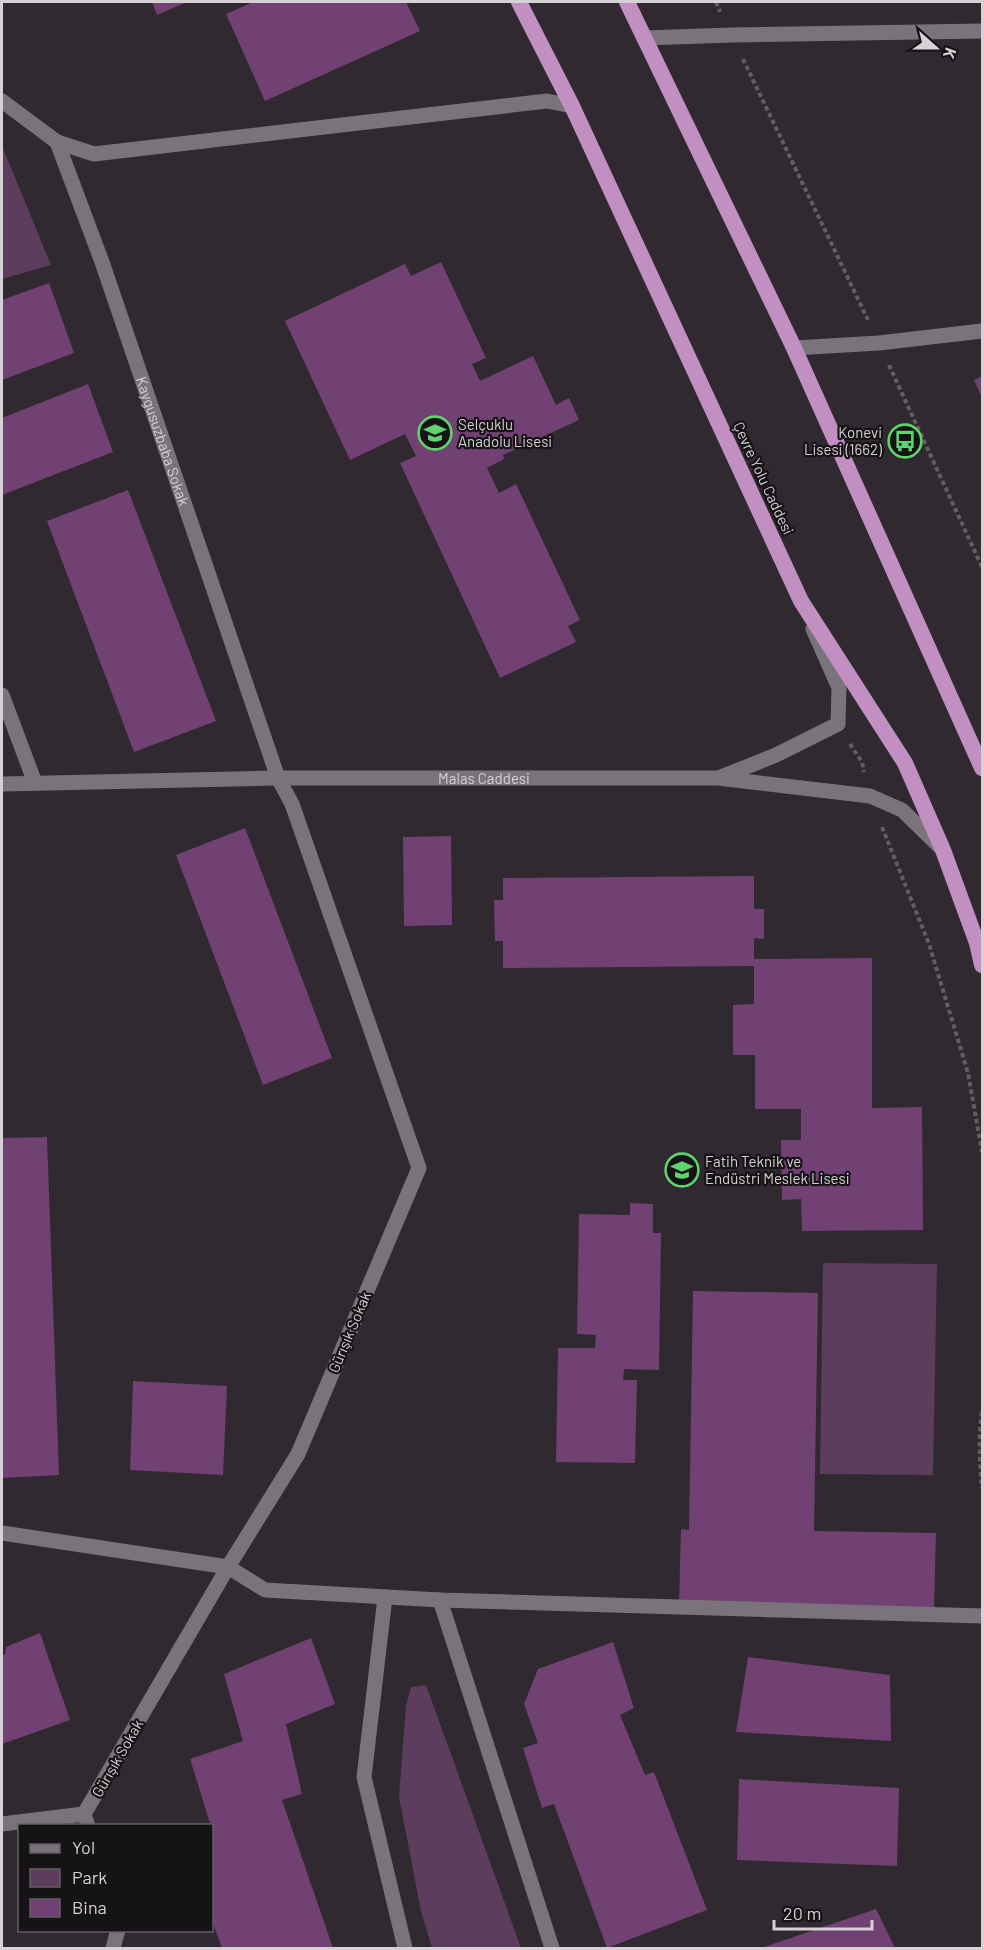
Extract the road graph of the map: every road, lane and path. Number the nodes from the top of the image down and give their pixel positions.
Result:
1 (519, 2) edge
2 (627, 2) edge
3 (716, 2) edge
4 (982, 31) edge
5 (731, 35) junction
6 (645, 38) junction
7 (2, 101) edge
8 (572, 106) junction
9 (57, 142) junction
10 (982, 331) edge
11 (879, 343) junction
12 (794, 348) junction
13 (982, 567) edge
14 (801, 601) junction
15 (2, 695) edge
16 (982, 768) edge
17 (278, 778) junction
18 (718, 778) junction
19 (34, 783) junction
20 (2, 784) edge
21 (292, 804) joint
22 (944, 850) junction
23 (982, 965) edge
24 (982, 1412) edge
25 (982, 1488) edge
26 (2, 1533) edge
27 (228, 1567) junction
28 (384, 1597) junction
29 (440, 1600) junction
30 (982, 1616) edge
31 (86, 1820) edge
32 (2, 1824) edge
33 (117, 1932) edge
34 (113, 1948) edge
35 (405, 1948) edge
36 (552, 1948) edge

1 - 8 highway, Çevre Yolu Caddesi
2 - 6 highway
3 - 5 path
4 - 5 street
5 - 6 street
5 - 11 path
6 - 12 highway
7 - 9 street
8 - 9 street
8 - 14 highway, Çevre Yolu Caddesi
9 - 17 street, Kaygusuzbaba Sokak
10 - 11 street
11 - 12 street
11 - 13 path
12 - 16 highway
14 - 18 street
14 - 22 highway, Çevre Yolu Caddesi
15 - 19 street
17 - 18 street, Malas Caddesi
17 - 19 street, Malas Caddesi
17 - 21 street, Kaygusuzbaba Sokak
18 - 22 street, Malas Caddesi
19 - 20 street, Malas Caddesi
21 - 27 street, Gürışık Sokak
22 - 23 highway, Çevre Yolu Caddesi
24 - 25 path
26 - 27 street
27 - 28 street
27 - 31 street, Gürışık Sokak
28 - 29 street
28 - 35 street
29 - 30 street
29 - 36 street
31 - 32 street
33 - 34 street

